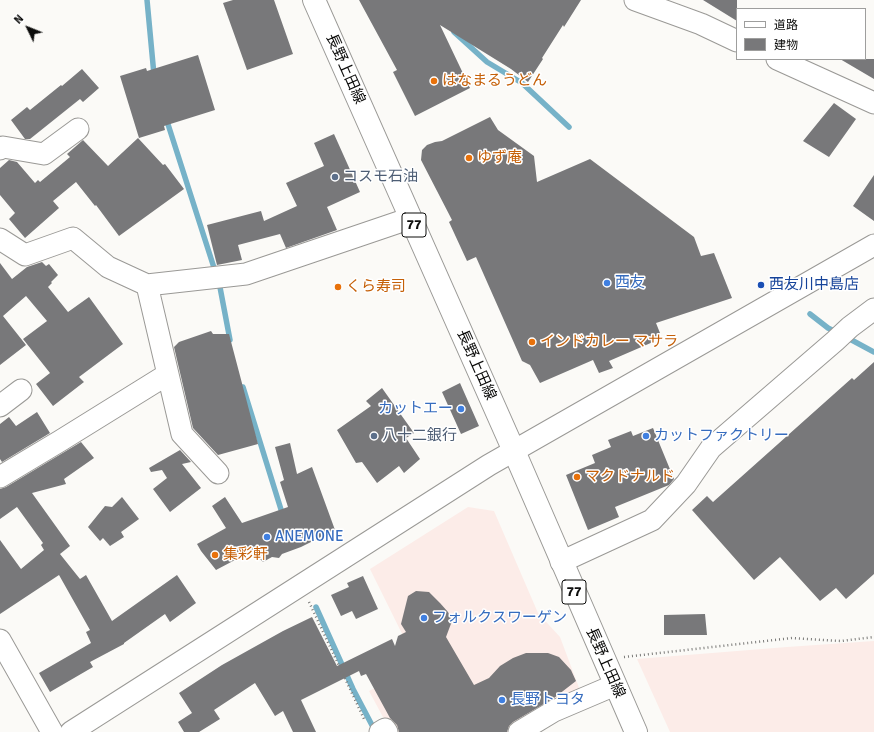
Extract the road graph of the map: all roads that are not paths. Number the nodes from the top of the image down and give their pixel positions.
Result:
1 (314, 0) edge
2 (635, 0) edge
3 (736, 41) edge
4 (780, 60) edge
5 (874, 103) edge
6 (78, 129) dead end
7 (0, 149) edge
8 (410, 218) junction
9 (0, 239) edge
10 (874, 245) edge
11 (147, 285) junction
12 (874, 309) edge
13 (168, 374) junction
14 (21, 390) dead end
15 (0, 406) edge
16 (514, 451) junction
17 (218, 473) dead end
18 (0, 477) edge
19 (561, 562) junction
20 (0, 640) edge
21 (615, 685) junction
22 (374, 728) edge
23 (52, 732) edge
24 (72, 732) edge
25 (387, 732) edge
26 (519, 732) edge
27 (636, 732) edge

1 - 8 main road, 長野上田線 / 77
2 - 3 street
4 - 5 street
6 - 7 street
8 - 11 street
8 - 16 main road, 長野上田線 / 77
9 - 11 street
10 - 16 street
11 - 13 street
12 - 19 street
13 - 17 street
13 - 18 street
14 - 15 street
16 - 19 main road, 長野上田線 / 77
16 - 24 street
19 - 21 main road, 長野上田線 / 77
20 - 23 street
21 - 26 street
21 - 27 main road, 長野上田線 / 77
22 - 25 street

